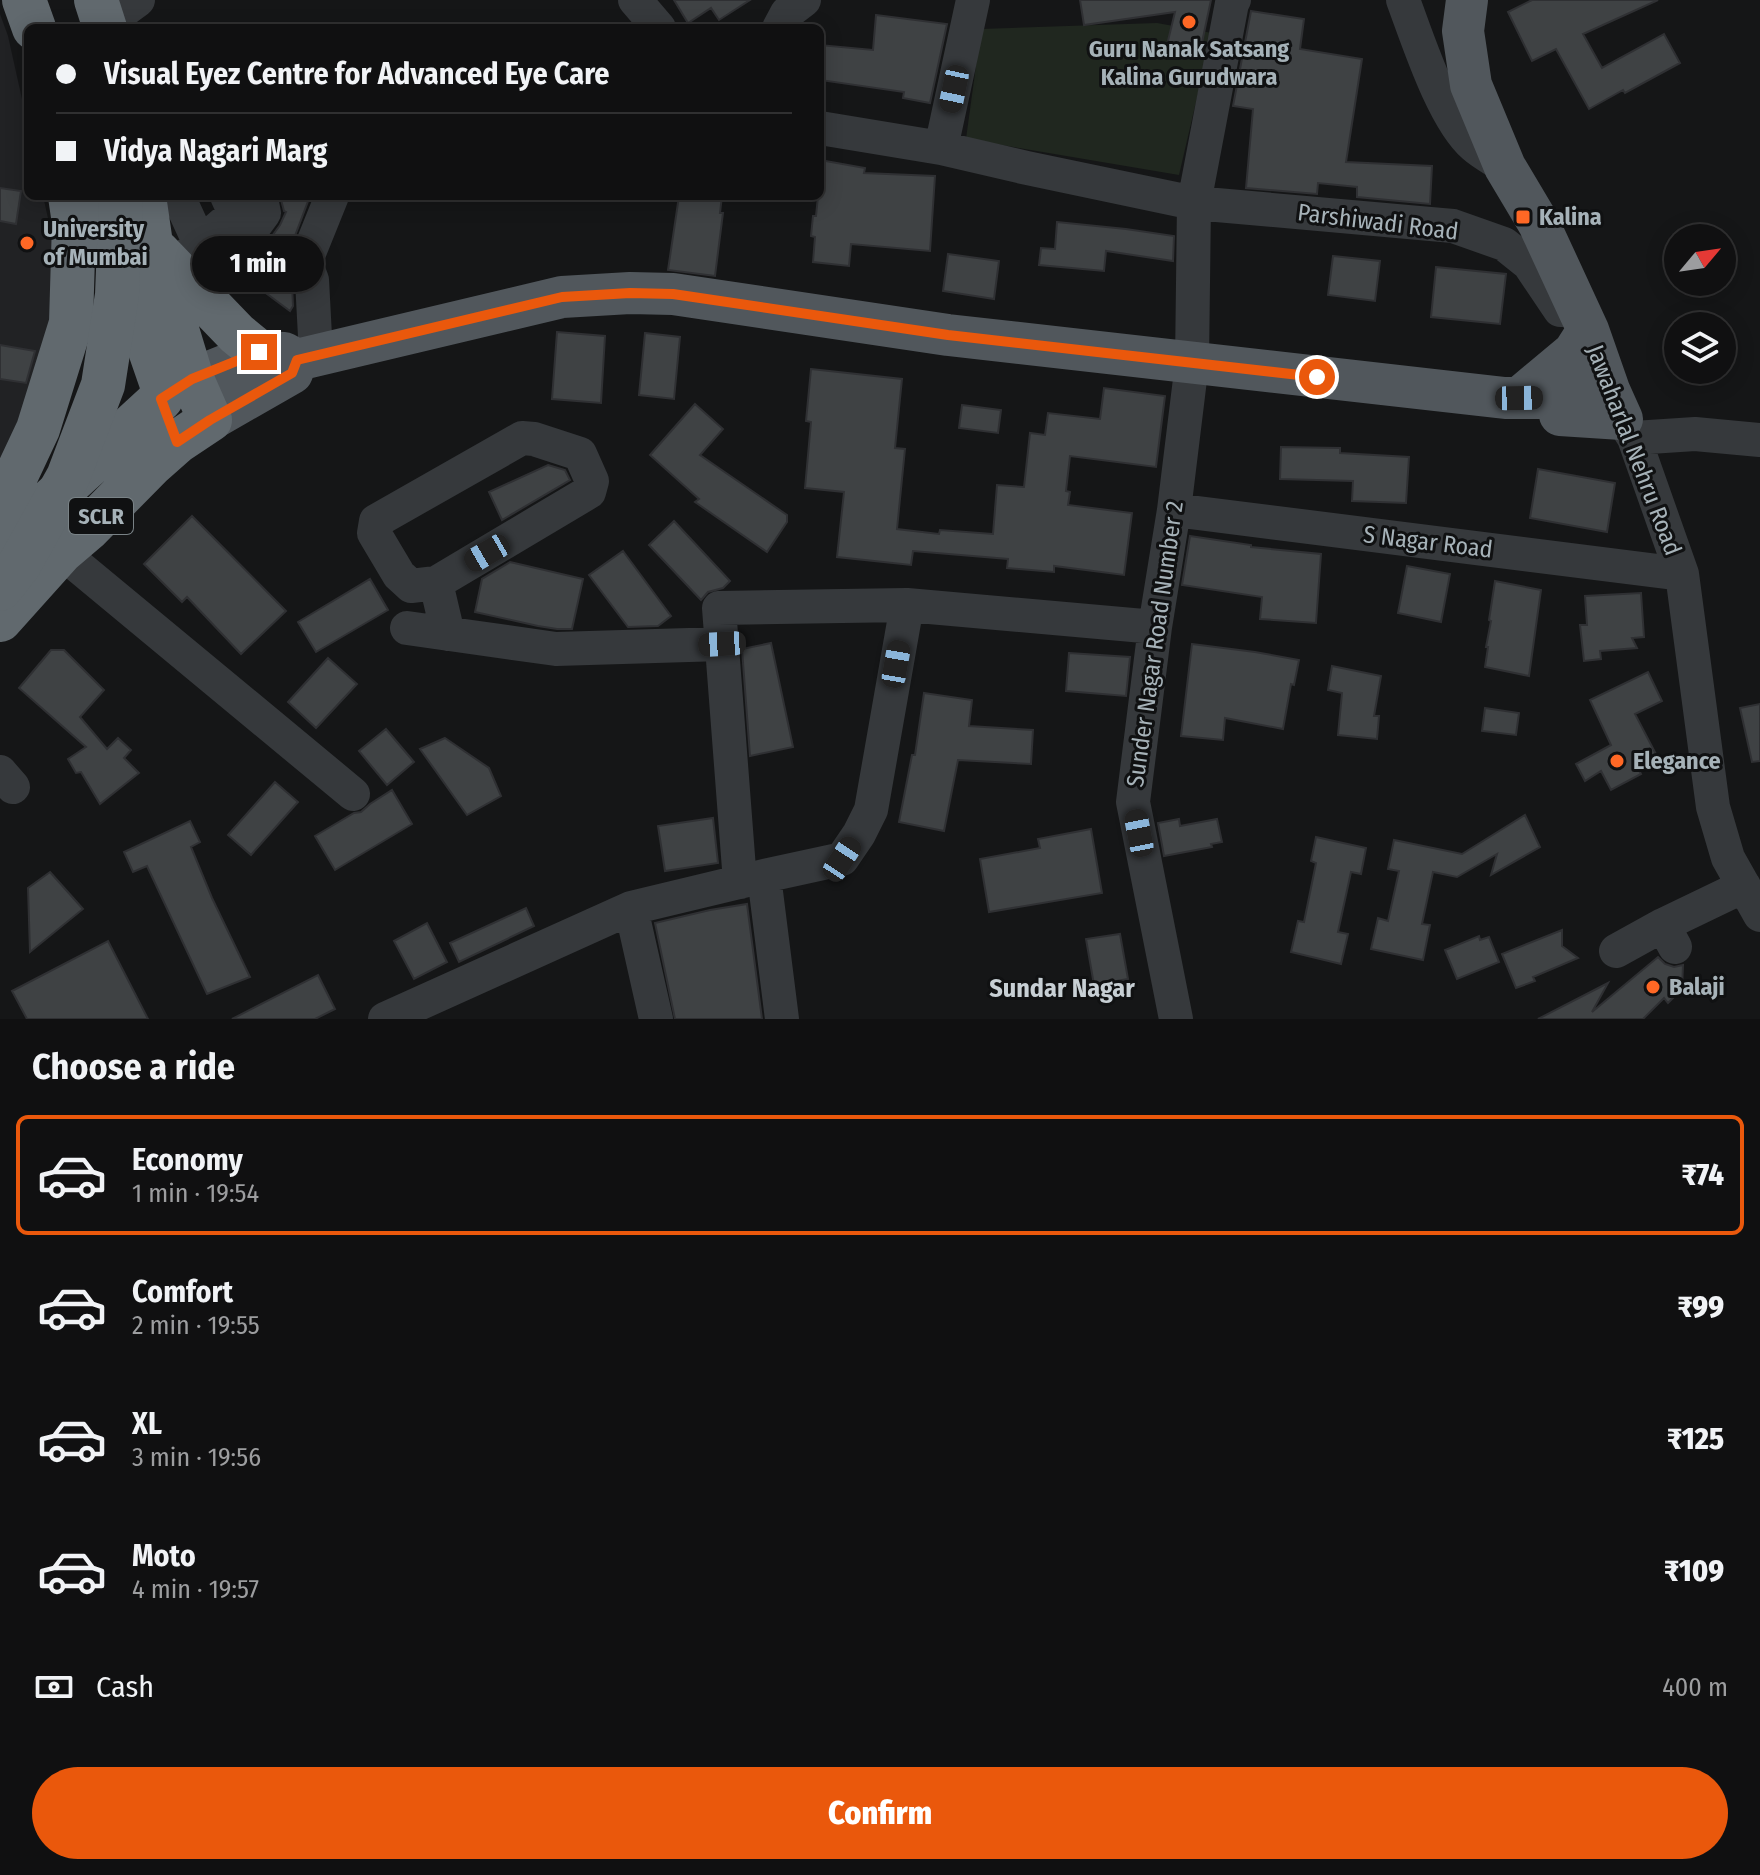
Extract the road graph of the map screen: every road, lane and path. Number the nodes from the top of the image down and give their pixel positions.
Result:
1 (24, 0) edge
2 (50, 0) edge
3 (635, 0) edge
4 (804, 0) edge
5 (973, 0) edge
6 (1234, 0) edge
7 (1403, 0) edge
8 (1467, 0) edge
9 (33, 24) edge
10 (58, 24) edge
11 (656, 24) edge
12 (781, 24) edge
13 (824, 129) edge
14 (941, 148) junction
15 (1505, 167) junction
16 (71, 200) edge
17 (87, 200) edge
18 (93, 200) edge
19 (121, 200) edge
20 (145, 200) edge
21 (177, 200) edge
22 (229, 200) edge
23 (259, 200) edge
24 (330, 200) edge
25 (1194, 203) junction
26 (167, 258) junction
27 (1582, 318) junction
28 (291, 356) junction
29 (1192, 363) junction
30 (177, 389) junction
31 (1512, 398) junction
32 (1622, 416) junction
33 (194, 431) junction
34 (1760, 440) edge
35 (50, 501) junction
36 (0, 510) edge
37 (1174, 510) junction
38 (0, 541) edge
39 (61, 552) junction
40 (1682, 574) junction
41 (436, 583) junction
42 (0, 589) edge
43 (907, 605) junction
44 (0, 620) edge
45 (1155, 627) junction
46 (407, 628) dead end
47 (448, 634) junction
48 (722, 644) junction
49 (353, 794) dead end
50 (752, 879) junction
51 (1752, 900) edge
52 (631, 908) junction
53 (1616, 951) dead end
54 (385, 1019) edge
55 (656, 1019) edge
56 (782, 1019) edge
57 (1176, 1019) edge

1 - 9 highway
2 - 10 highway
3 - 11 street
4 - 12 street
5 - 14 street
6 - 25 street, Sunder Nagar Road Number 2
7 - 15 street
8 - 15 main road, Jawaharlal Nehru Road
13 - 14 street
14 - 25 street
15 - 27 main road, Jawaharlal Nehru Road
16 - 36 highway
17 - 26 highway
18 - 38 highway
19 - 42 highway, bridge
20 - 26 highway
21 - 26 street
22 - 26 street
23 - 26 street
24 - 28 street
25 - 27 street, Parshiwadi Road
25 - 29 street, Sunder Nagar Road Number 2
26 - 28 highway
26 - 30 highway
26 - 35 highway
27 - 31 main road
27 - 32 main road, Jawaharlal Nehru Road
28 - 29 main road
28 - 30 main road
28 - 33 main road
29 - 31 main road
29 - 37 street, Sunder Nagar Road Number 2
30 - 33 highway
30 - 35 highway, SCLR
31 - 32 main road
32 - 34 street
32 - 40 street, Jawaharlal Nehru Road
33 - 39 highway, SCLR
35 - 38 highway, SCLR
37 - 40 street, S Nagar Road
37 - 45 street, Sunder Nagar Road Number 2
39 - 44 highway, SCLR
39 - 49 street
40 - 51 street, Jawaharlal Nehru Road
41 - 41 street
41 - 47 street
43 - 45 street
43 - 48 street
43 - 50 street
45 - 57 street, Sunder Nagar Road Number 2
46 - 47 street
47 - 48 street
48 - 50 street
50 - 52 street
50 - 56 street
51 - 53 street
52 - 54 street
52 - 55 street

